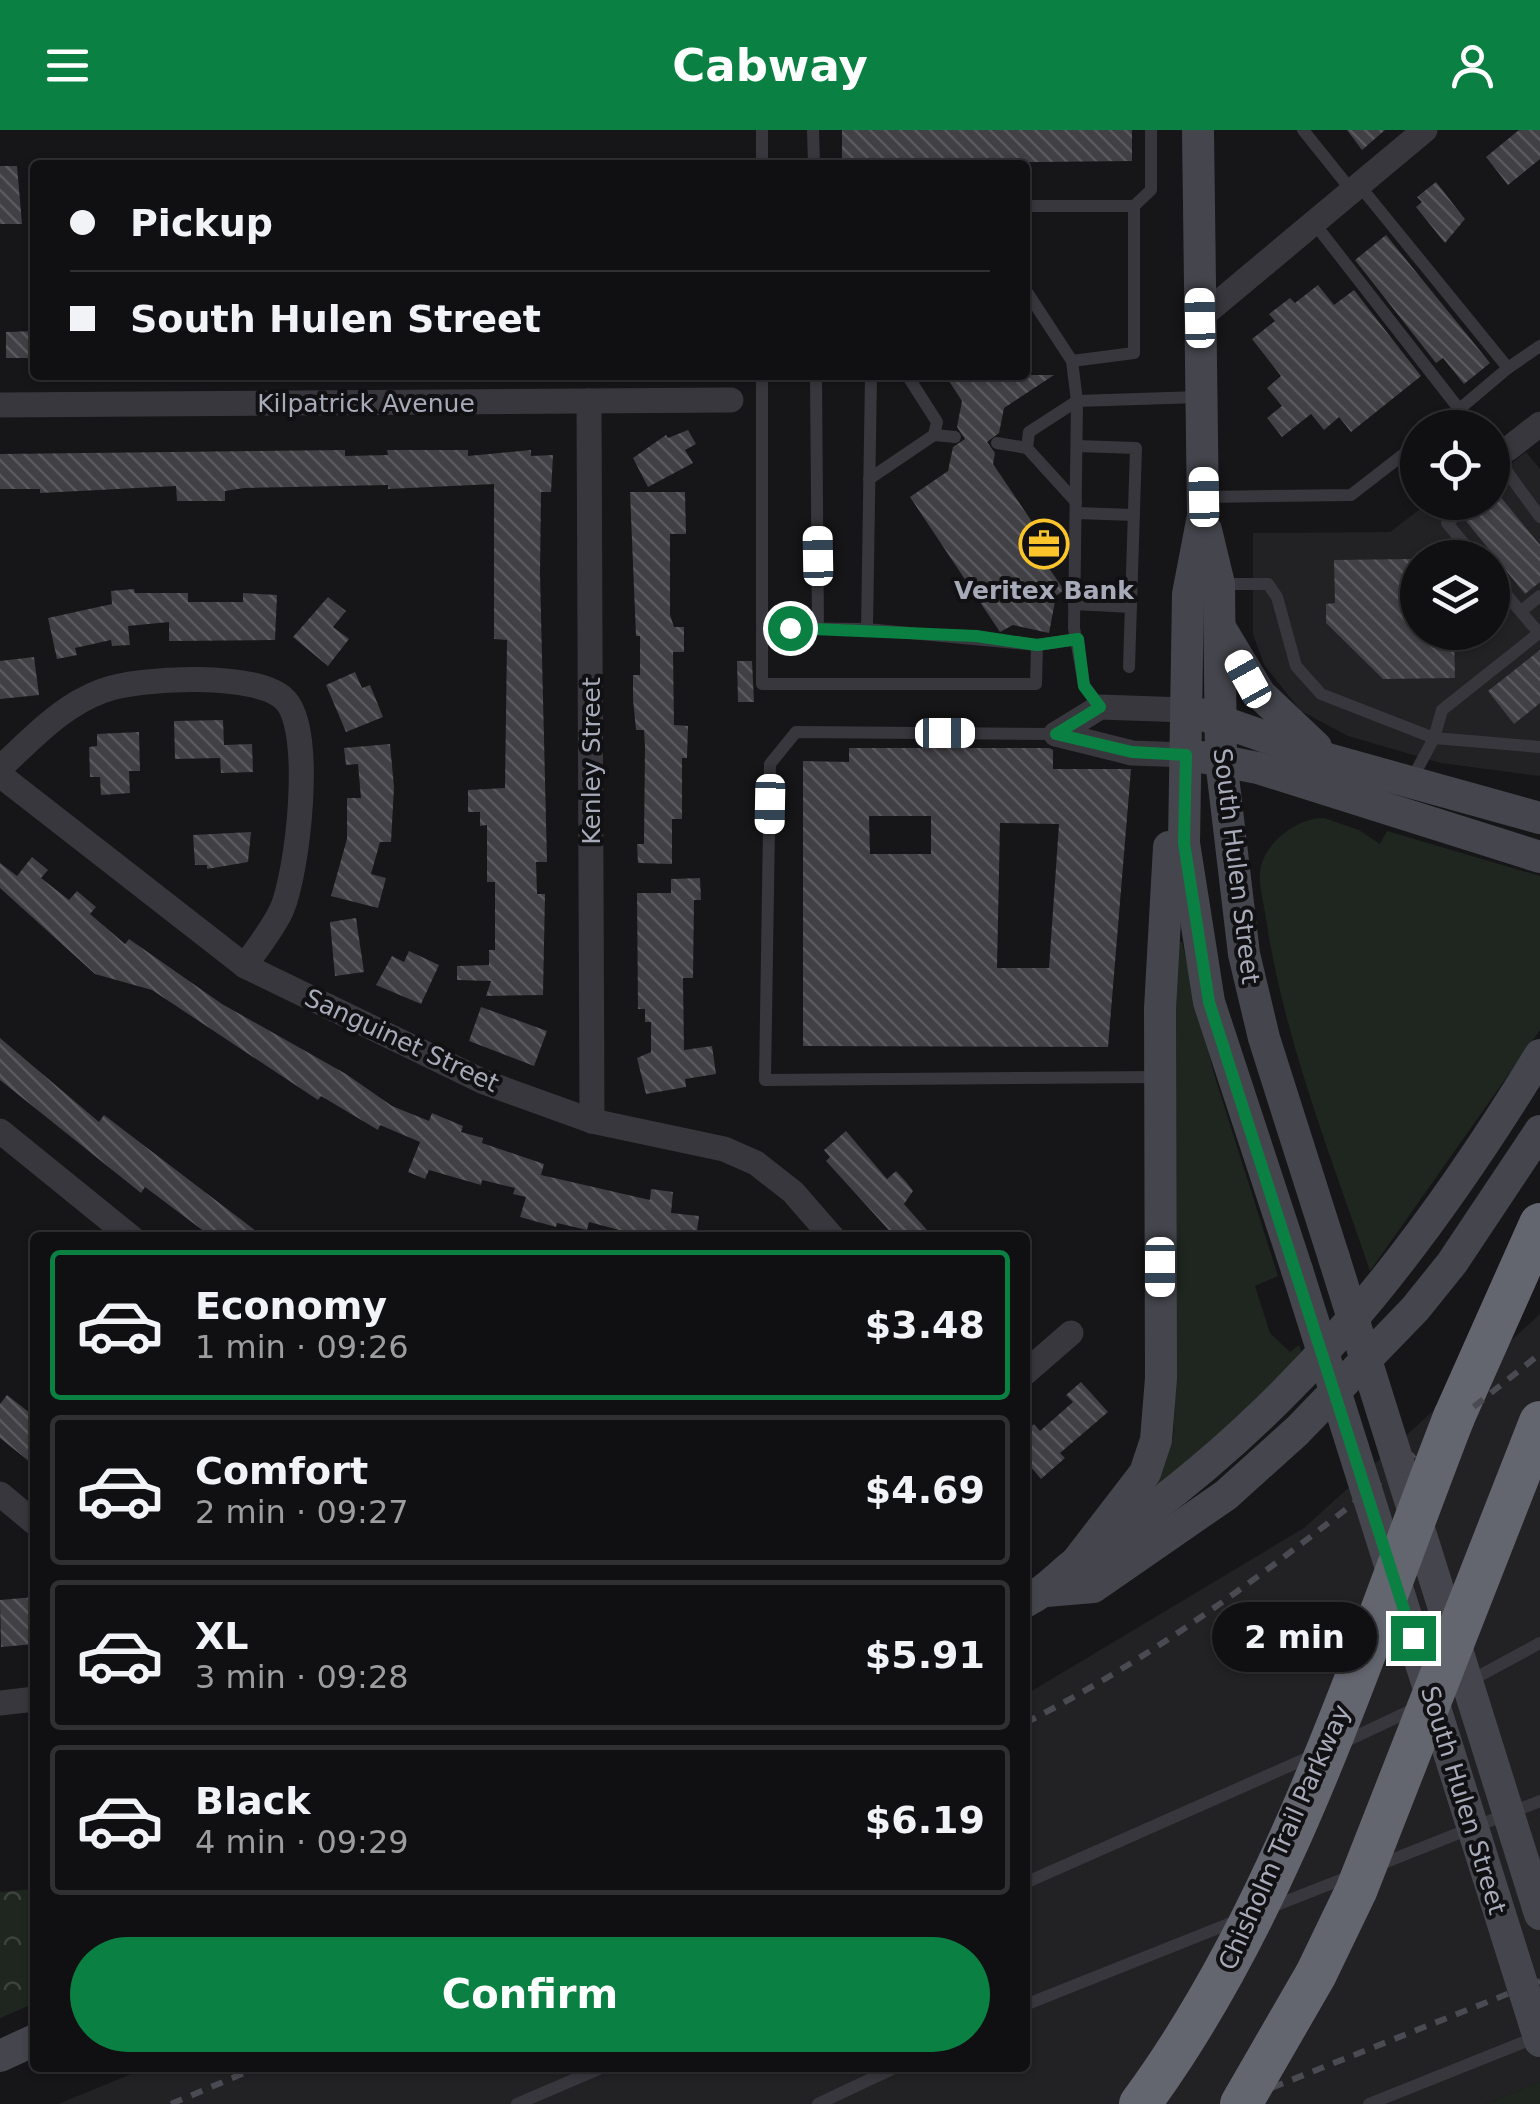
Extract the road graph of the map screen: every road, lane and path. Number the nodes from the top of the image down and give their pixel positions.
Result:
1 (762, 130) edge
2 (813, 130) edge
3 (1152, 130) edge
4 (1198, 130) edge
5 (1303, 130) edge
6 (1425, 130) edge
7 (762, 160) edge
8 (814, 160) edge
9 (1356, 188) junction
10 (1030, 206) edge
11 (1134, 206) junction
12 (1314, 223) junction
13 (1030, 298) edge
14 (1200, 318) junction
15 (1540, 346) edge
16 (1072, 361) junction
17 (1508, 368) junction
18 (762, 380) edge
19 (816, 380) edge
20 (871, 380) edge
21 (909, 380) edge
22 (1202, 396) junction
23 (731, 400) dead end
24 (589, 401) junction
25 (1077, 402) junction
26 (0, 405) edge
27 (1461, 410) joint
28 (1540, 424) edge
29 (934, 436) junction
30 (955, 437) dead end
31 (997, 444) dead end
32 (1076, 446) junction
33 (1028, 448) junction
34 (1510, 450) edge
35 (1400, 457) edge
36 (1510, 472) edge
37 (869, 478) junction
38 (1076, 507) junction
39 (1203, 507) junction
40 (1134, 515) junction
41 (1540, 517) edge
42 (1451, 520) edge
43 (1461, 540) edge
44 (1219, 584) junction
45 (1540, 596) edge
46 (1510, 599) edge
47 (1074, 604) junction
48 (1132, 607) junction
49 (1521, 612) junction
50 (1219, 626) junction
51 (762, 628) junction
52 (818, 628) junction
53 (867, 629) junction
54 (1540, 633) edge
55 (1078, 639) junction
56 (1037, 645) junction
57 (1129, 667) dead end
58 (1100, 707) junction
59 (1186, 710) junction
60 (1220, 720) junction
61 (1056, 734) junction
62 (1434, 738) junction
63 (1540, 747) edge
64 (1186, 755) junction
65 (1221, 760) junction
66 (1331, 760) junction
67 (0, 771) edge
68 (1411, 782) junction
69 (1540, 818) edge
70 (1540, 857) edge
71 (245, 966) junction
72 (1540, 1054) edge
73 (1159, 1078) junction
74 (592, 1121) junction
75 (1540, 1131) edge
76 (0, 1132) edge
77 (1540, 1224) edge
78 (125, 1232) edge
79 (828, 1232) edge
80 (1071, 1333) dead end
81 (1030, 1368) edge
82 (1540, 1422) edge
83 (0, 1494) edge
84 (30, 1519) edge
85 (1078, 1560) junction
86 (1036, 1597) edge
87 (1540, 1642) edge
88 (30, 1699) edge
89 (0, 1703) edge
90 (1540, 1801) edge
91 (1030, 1881) edge
92 (1540, 1914) edge
93 (1030, 2003) edge
94 (1540, 2038) edge
95 (30, 2042) edge
96 (0, 2056) edge
97 (592, 2072) edge
98 (886, 2072) edge
99 (517, 2104) edge
100 (818, 2104) edge
101 (1140, 2104) edge
102 (1241, 2104) edge
103 (1369, 2104) edge

1 - 7 lane
2 - 8 lane
3 - 11 lane
4 - 14 main road
5 - 9 lane
6 - 9 street
9 - 12 street
9 - 17 lane
10 - 11 lane
11 - 16 lane
12 - 14 street
12 - 27 lane
13 - 16 lane
14 - 22 main road
15 - 17 lane
16 - 25 lane
17 - 27 lane
18 - 51 lane
19 - 52 lane
20 - 37 lane
21 - 29 lane
22 - 25 lane
22 - 39 main road
23 - 24 street, Kilpatrick Avenue
24 - 26 street, Kilpatrick Avenue
24 - 74 street, Kenley Street
25 - 32 lane
25 - 33 lane
28 - 34 street
29 - 30 lane
29 - 37 lane
31 - 33 lane
32 - 38 lane
32 - 40 lane
33 - 38 lane
35 - 39 lane
36 - 41 lane
37 - 53 lane
38 - 40 lane
38 - 47 lane
39 - 44 main road, South Hulen Street
39 - 59 main road, South Hulen Street
40 - 48 lane
42 - 43 lane
44 - 50 main road, South Hulen Street
44 - 62 lane
45 - 49 lane
46 - 49 lane
47 - 48 lane
47 - 55 lane
48 - 57 lane
49 - 54 lane
50 - 60 main road, South Hulen Street
50 - 66 main road
51 - 52 lane
51 - 56 lane
52 - 53 lane
53 - 56 lane
54 - 62 lane
55 - 56 lane
55 - 58 lane
58 - 59 street
58 - 61 street
59 - 60 main road
59 - 64 main road, South Hulen Street
60 - 65 main road, South Hulen Street
60 - 66 main road
61 - 64 street
61 - 73 lane
62 - 63 lane
62 - 68 lane
64 - 65 main road
64 - 73 main road
64 - 94 main road, South Hulen Street, bridge
65 - 70 main road
65 - 92 main road, South Hulen Street, bridge
66 - 68 main road
67 - 71 street, Sanguinet Street
67 - 71 street
68 - 69 main road
71 - 74 street, Sanguinet Street
72 - 85 main road
73 - 85 main road
74 - 79 street, Sanguinet Street
75 - 86 main road
76 - 78 street
77 - 101 highway, Chisholm Trail Parkway, bridge
80 - 81 street
82 - 102 highway, bridge
83 - 84 street
85 - 86 main road
87 - 91 lane
88 - 89 street
90 - 93 lane
94 - 103 lane
95 - 96 main road
97 - 99 lane
98 - 100 lane

